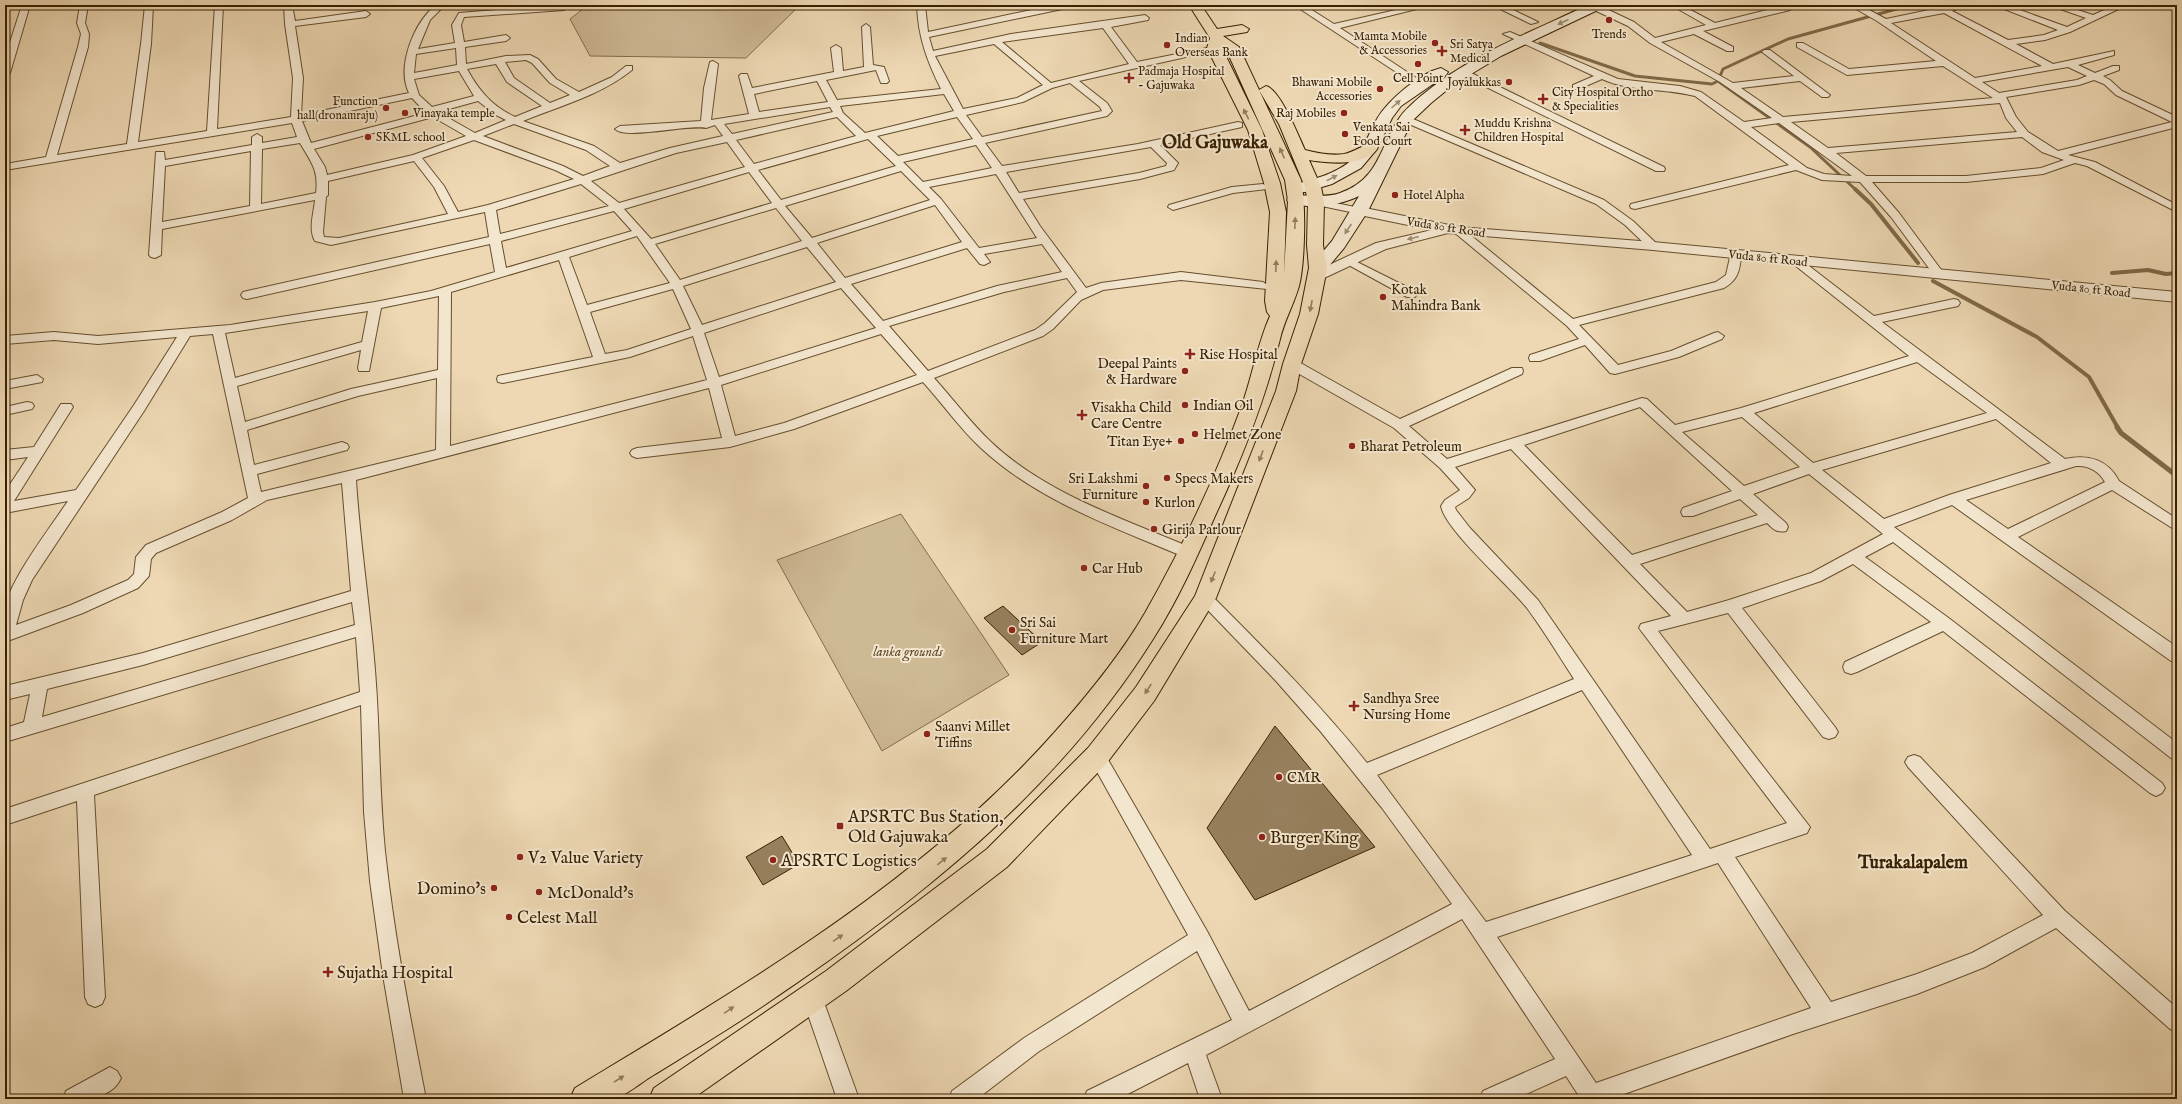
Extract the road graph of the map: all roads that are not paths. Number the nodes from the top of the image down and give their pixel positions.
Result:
1 (26, 5) edge
2 (84, 5) edge
3 (149, 5) edge
4 (219, 5) edge
5 (288, 5) edge
6 (441, 5) edge
7 (921, 5) edge
8 (1067, 5) edge
9 (1195, 5) edge
10 (1209, 5) edge
11 (1298, 5) edge
12 (1429, 5) edge
13 (1496, 5) edge
14 (1573, 5) edge
15 (1675, 5) edge
16 (1781, 5) edge
17 (1853, 5) edge
18 (1962, 5) edge
19 (1998, 5) edge
20 (2053, 5) edge
21 (2123, 5) edge
22 (1597, 6) edge
23 (561, 8) dead end
24 (1945, 10) junction
25 (366, 14) dead end
26 (1145, 18) dead end
27 (2094, 18) junction
28 (1882, 21) junction
29 (1534, 22) junction
30 (289, 24) junction
31 (1105, 25) junction
32 (866, 27) dead end
33 (1333, 27) junction
34 (1715, 27) junction
35 (2067, 30) junction
36 (1696, 31) junction
37 (1507, 34) junction
38 (924, 36) junction
39 (1223, 36) junction
40 (506, 38) dead end
41 (996, 41) junction
42 (1523, 41) junction
43 (1653, 41) junction
44 (2008, 43) junction
45 (1800, 44) dead end
46 (460, 45) junction
47 (836, 48) dead end
48 (1730, 49) dead end
49 (413, 52) junction
50 (1767, 52) dead end
51 (2111, 53) dead end
52 (929, 55) junction
53 (499, 60) junction
54 (1946, 63) junction
55 (713, 64) dead end
56 (2069, 64) junction
57 (1134, 65) junction
58 (2051, 67) junction
59 (462, 68) junction
60 (629, 68) dead end
61 (869, 68) junction
62 (2116, 68) dead end
63 (5, 73) edge
64 (1465, 73) junction
65 (839, 74) junction
66 (744, 76) dead end
67 (1601, 76) junction
68 (408, 77) junction
69 (2096, 77) junction
70 (820, 78) junction
71 (1802, 78) junction
72 (1072, 80) junction
73 (884, 81) dead end
74 (1974, 81) junction
75 (1727, 83) junction
76 (1422, 85) junction
77 (1049, 86) junction
78 (1576, 87) dead end
79 (947, 90) junction
80 (748, 92) junction
81 (414, 95) junction
82 (1824, 95) dead end
83 (579, 96) junction
84 (480, 97) junction
85 (2000, 98) junction
86 (832, 104) junction
87 (549, 107) junction
88 (432, 112) junction
89 (960, 113) junction
90 (838, 114) junction
91 (755, 116) junction
92 (296, 119) junction
93 (1406, 119) junction
94 (1781, 120) junction
95 (512, 121) junction
96 (718, 123) junction
97 (2177, 123) edge
98 (706, 125) junction
99 (1238, 125) dead end
100 (257, 126) junction
101 (1740, 126) junction
102 (620, 129) dead end
103 (212, 133) junction
104 (2024, 134) junction
105 (865, 135) junction
106 (475, 136) junction
107 (729, 137) junction
108 (979, 141) junction
109 (161, 142) junction
110 (305, 143) junction
111 (1153, 144) junction
112 (132, 146) junction
113 (256, 147) junction
114 (1369, 149) junction
115 (1826, 150) junction
116 (1300, 154) junction
117 (2057, 155) junction
118 (416, 157) junction
119 (2077, 159) junction
120 (50, 160) junction
121 (900, 163) junction
122 (160, 164) junction
123 (1798, 166) junction
124 (5, 167) edge
125 (618, 167) junction
126 (751, 169) junction
127 (1660, 169) dead end
128 (999, 170) junction
129 (1381, 171) junction
130 (323, 178) junction
131 (1863, 179) junction
132 (583, 180) junction
133 (922, 186) junction
134 (1263, 186) dead end
135 (1314, 194) junction
136 (1295, 195) junction
137 (323, 196) junction
138 (1016, 197) junction
139 (937, 201) junction
140 (778, 204) junction
141 (1634, 206) dead end
142 (616, 207) junction
143 (1173, 207) dead end
144 (256, 208) junction
145 (490, 208) junction
146 (2177, 209) edge
147 (1360, 211) junction
148 (456, 216) junction
149 (156, 227) junction
150 (1455, 230) junction
151 (639, 232) junction
152 (496, 239) junction
153 (1044, 240) junction
154 (648, 243) junction
155 (810, 243) junction
156 (1653, 246) junction
157 (973, 247) junction
158 (155, 255) dead end
159 (1735, 255) junction
160 (563, 256) junction
161 (1311, 259) junction
162 (1349, 261) junction
163 (1796, 261) junction
164 (984, 262) dead end
165 (1938, 273) junction
166 (1070, 274) junction
167 (501, 275) junction
168 (843, 283) junction
169 (676, 284) junction
170 (1263, 286) dead end
171 (445, 291) junction
172 (1084, 293) junction
173 (1411, 294) dead end
174 (247, 295) dead end
175 (2177, 297) edge
176 (1954, 303) dead end
177 (375, 306) junction
178 (583, 310) junction
179 (1277, 319) junction
180 (1872, 320) junction
181 (1571, 323) junction
182 (883, 327) junction
183 (218, 330) junction
184 (697, 332) junction
185 (186, 333) junction
186 (1718, 336) dead end
187 (5, 340) edge
188 (1588, 340) junction
189 (368, 344) junction
190 (1919, 357) junction
191 (1534, 358) dead end
192 (601, 360) junction
193 (1292, 364) junction
194 (364, 368) dead end
195 (1517, 371) dead end
196 (444, 373) junction
197 (925, 376) junction
198 (37, 379) dead end
199 (503, 379) dead end
200 (713, 383) junction
201 (5, 384) edge
202 (230, 384) junction
203 (27, 406) dead end
204 (66, 407) dead end
205 (5, 411) edge
206 (1744, 412) junction
207 (1998, 414) junction
208 (1399, 425) junction
209 (239, 428) junction
210 (1672, 430) junction
211 (730, 442) junction
212 (1514, 442) junction
213 (342, 447) dead end
214 (38, 451) junction
215 (444, 453) junction
216 (637, 453) dead end
217 (5, 455) edge
218 (1445, 464) junction
219 (2062, 464) junction
220 (1811, 468) junction
221 (249, 471) junction
222 (349, 477) junction
223 (2113, 484) junction
224 (1742, 492) junction
225 (79, 494) junction
226 (1954, 498) junction
227 (255, 499) junction
228 (5, 504) edge
229 (5, 508) edge
230 (1688, 512) dead end
231 (1769, 517) junction
232 (2177, 526) edge
233 (1781, 527) dead end
234 (1888, 530) junction
235 (2007, 536) junction
236 (1187, 552) junction
237 (1854, 557) junction
238 (1628, 562) junction
239 (360, 594) junction
240 (1205, 598) junction
241 (1732, 606) junction
242 (1684, 619) junction
243 (1944, 623) junction
244 (362, 630) junction
245 (5, 636) edge
246 (2177, 656) edge
247 (1851, 667) dead end
248 (1585, 682) junction
249 (40, 684) junction
250 (5, 693) edge
251 (369, 696) junction
252 (32, 726) junction
253 (1829, 732) dead end
254 (5, 735) edge
255 (2177, 752) edge
256 (1097, 756) junction
257 (1914, 762) dead end
258 (1364, 772) junction
259 (2156, 788) dead end
260 (85, 790) junction
261 (5, 817) edge
262 (1714, 857) junction
263 (1465, 907) junction
264 (2058, 917) junction
265 (1482, 933) junction
266 (1200, 938) junction
267 (812, 997) junction
268 (95, 998) dead end
269 (1826, 1013) junction
270 (2177, 1022) edge
271 (1245, 1024) junction
272 (1194, 1050) junction
273 (1570, 1063) junction
274 (110, 1078) dead end
275 (1593, 1097) edge
276 (74, 1099) edge
277 (415, 1099) edge
278 (586, 1099) edge
279 (665, 1099) edge
280 (848, 1099) edge
281 (960, 1099) edge
282 (1095, 1099) edge
283 (1211, 1099) edge
284 (1491, 1099) edge

1 - 63 street
2 - 120 street
3 - 112 street
4 - 103 street
5 - 30 street
6 - 49 street
7 - 38 street
8 - 38 street
9 - 39 main road
10 - 39 main road
11 - 33 street
12 - 33 street
13 - 29 street
14 - 29 main road
15 - 34 street
16 - 34 street
17 - 28 street
18 - 24 street
19 - 35 street
20 - 27 street
21 - 27 street
22 -> 42 main road
22 - 43 street
23 - 46 street
24 - 28 street
24 - 44 street
25 - 30 street
26 - 31 street
27 - 35 street
28 - 54 street
29 - 37 main road
30 - 92 street
31 - 41 street
31 - 57 street
32 - 61 street
33 - 76 street
34 - 36 street
35 - 44 street
36 - 43 street
36 - 48 street
37 - 42 street
37 - 76 main road
38 - 52 street
39 - 57 street
39 - 116 main road
136 -> 39 main road
179 -> 39 main road
40 - 46 street
41 - 52 street
41 - 77 street
42 - 64 main road
42 - 67 street
43 - 75 street
44 - 58 street
45 - 54 street
46 - 49 street
46 - 59 street
47 - 65 street
49 - 68 street
50 - 71 street
51 - 56 street
52 - 79 street
53 - 59 street
53 - 83 street
53 - 87 street
54 - 74 street
55 - 98 street
56 - 58 street
56 - 69 street
57 - 72 street
58 - 74 street
59 - 68 street
59 - 84 street
60 - 83 street
61 - 65 street
61 - 73 street
62 - 69 street
64 - 93 main road
64 - 127 street
65 - 70 street
66 - 80 street
67 - 78 street
67 - 101 street
68 - 81 street
69 - 85 street
69 - 97 street
70 - 80 street
70 - 86 street
71 - 75 street
71 - 82 street
72 - 77 street
72 - 108 street
74 - 85 street
75 - 94 street
114 -> 76 main road
77 - 89 street
79 - 86 street
79 - 89 street
80 - 91 street
81 - 88 street
81 - 92 street
83 - 87 street
84 - 88 street
84 - 95 street
85 - 94 street
85 - 104 street
86 - 90 street
86 - 91 street
87 - 95 street
88 - 106 street
88 - 110 street
89 - 105 street
89 - 108 street
90 - 105 street
90 - 107 street
91 - 96 street
92 - 100 street
92 - 110 street
93 - 129 main road
93 - 156 street
94 - 101 street
94 - 115 street
95 - 106 street
95 - 125 street
96 - 98 street
96 - 107 street
97 - 117 street
98 - 102 street
99 - 111 street
100 - 103 street
100 - 113 street
101 - 123 street
103 - 109 street
104 - 115 street
104 - 117 street
105 - 121 street
105 - 126 street
106 - 118 street
106 - 132 street
107 - 125 street
107 - 126 street
108 - 121 street
108 - 128 street
109 - 112 street
109 - 122 street
110 - 113 street
110 - 130 street
111 - 128 street
111 - 138 street
112 - 120 street
113 - 122 street
113 - 144 street
114 - 116 main road
135 -> 114 main road
115 - 131 street
116 - 135 main road
117 - 119 street
118 - 130 street
118 - 148 street
119 - 131 street
119 - 146 street
120 - 124 street
121 - 133 street
121 - 140 street
122 - 149 street
123 - 131 street
123 - 141 street
125 - 132 street
126 - 140 street
126 - 142 street
128 - 133 street
128 - 138 street
129 - 135 main road
129 - 147 main road
130 - 137 street
131 - 165 street
132 - 142 street
132 - 145 street
133 - 139 street
134 - 143 street
135 - 136 main road
135 - 147 street
135 - 161 main road
161 -> 136 main road
137 - 144 street
137 - 148 street
138 - 153 street
139 - 155 street
139 - 157 street
140 - 154 street
140 - 155 street
142 - 151 street
142 - 152 street
144 - 149 street
145 - 148 street
145 - 152 street
147 - 150 street, Vuda 80 ft Road
147 -> 161 main road
149 - 158 street
150 - 156 street, Vuda 80 ft Road
150 -> 162 street
150 - 181 street
151 - 154 street
151 - 160 street
152 - 167 street
152 - 174 street
153 - 157 street
153 - 166 street
154 - 169 street
155 - 168 street
155 - 169 street
156 - 159 street, Vuda 80 ft Road
157 - 164 street
157 - 168 street
159 - 163 street, Vuda 80 ft Road
159 - 181 street
160 - 167 street
160 - 178 street
161 - 162 street
161 - 179 main road
161 -> 193 main road
162 - 173 street
163 - 165 street, Vuda 80 ft Road
163 - 180 street
165 - 175 street, Vuda 80 ft Road
166 - 172 street
166 - 182 street
167 - 171 street
168 - 182 street
168 - 184 street
169 - 178 street
169 - 184 street
170 - 172 street
171 - 177 street
171 - 196 street
172 - 197 street
176 - 180 street
177 - 183 street
177 - 189 street
178 - 192 street
179 - 236 main road
180 - 190 street
181 - 188 street
182 - 197 street
182 - 200 street
183 - 185 street
183 - 202 street
184 - 192 street
184 - 200 street
185 - 187 street
185 - 225 street
186 - 188 street
188 - 191 street
189 - 194 street
189 - 202 street
190 - 206 street
190 - 207 street
192 - 199 street
193 - 208 street
193 -> 240 main road
195 - 208 street
196 - 209 street
196 - 215 street
197 - 211 street
197 - 236 street
198 - 201 street
200 - 211 street
200 - 215 street
202 - 209 street
203 - 205 street
204 - 214 street
206 - 210 street
206 - 220 street
207 - 219 street
207 - 220 street
208 - 218 street
209 - 221 street
210 - 212 street
210 - 224 street
211 - 216 street
212 - 218 street
212 - 238 street
213 - 221 street
214 - 217 street
214 - 228 street
215 - 222 street
218 - 248 street
219 - 223 street
219 - 226 street
220 - 224 street
220 - 234 street
221 - 227 street
222 - 227 street
222 - 239 street
223 - 232 street
223 - 235 street
224 - 230 street
224 - 231 street
225 - 229 street
225 - 245 street
226 - 234 street
226 - 235 street
227 - 245 street
231 - 233 street
231 - 238 street
234 - 237 street
234 - 255 street
235 - 246 street
278 -> 236 main road
237 - 241 street
237 - 243 street
238 - 242 street
239 - 244 street
239 - 249 street
240 -> 256 main road
240 - 258 street
241 - 242 street
241 - 253 street
242 - 262 street
243 - 247 street
243 - 259 street
244 - 251 street
244 - 252 street
248 - 258 street
248 - 262 street
249 - 250 street
249 - 252 street
251 - 260 street
251 - 277 street
252 - 254 street
256 - 266 street
256 - 267 main road
257 - 264 street
258 - 263 street
260 - 261 street
260 - 268 street
262 - 265 street
262 - 269 street
263 - 265 street
263 - 271 street
264 - 269 street
264 - 270 street
265 - 273 street
266 - 271 street
266 - 281 street
267 - 279 main road
267 - 280 street
269 - 275 street
271 - 272 street
272 - 282 street
272 - 283 street
273 - 275 street
273 - 284 street
274 - 276 street

